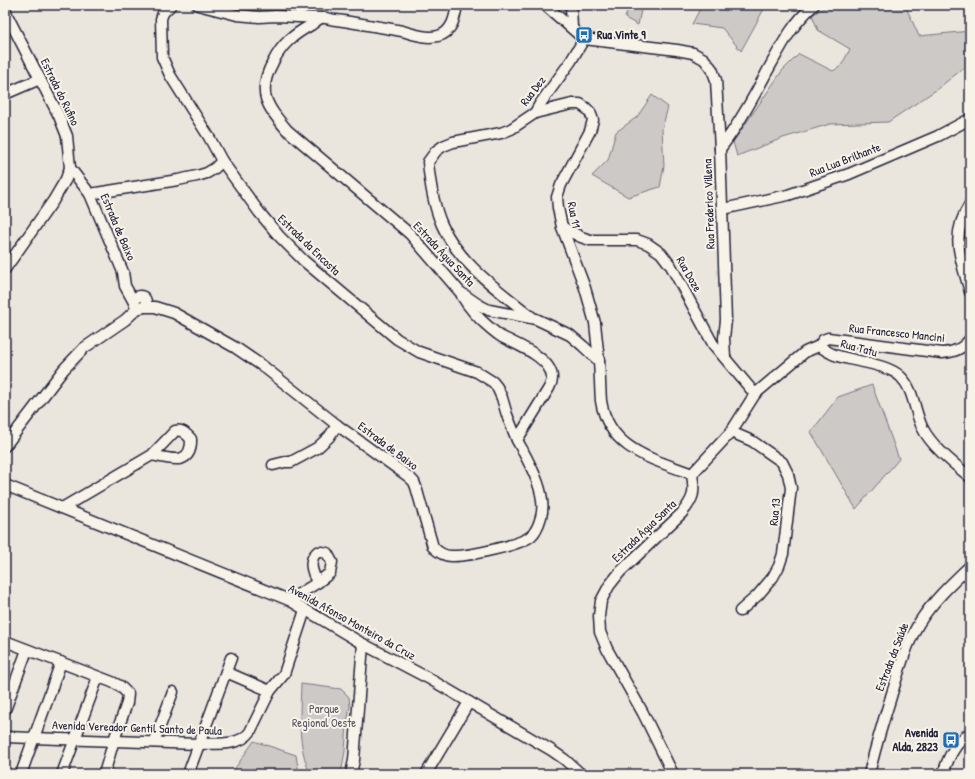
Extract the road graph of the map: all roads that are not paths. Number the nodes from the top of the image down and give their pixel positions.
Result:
1 (171, 5) edge
2 (198, 5) edge
3 (458, 5) edge
4 (545, 5) edge
5 (571, 5) edge
6 (814, 5) edge
7 (5, 8) edge
8 (321, 18) junction
9 (572, 28) junction
10 (584, 39) junction
11 (40, 79) junction
12 (5, 94) edge
13 (535, 113) junction
14 (970, 119) edge
15 (720, 149) junction
16 (222, 161) junction
17 (70, 168) junction
18 (90, 194) junction
19 (970, 204) edge
20 (723, 209) junction
21 (562, 227) junction
22 (5, 269) edge
23 (460, 292) junction
24 (970, 292) edge
25 (140, 303) junction
26 (536, 319) junction
27 (970, 339) edge
28 (819, 346) junction
29 (725, 358) junction
30 (599, 361) junction
31 (755, 394) junction
32 (337, 425) junction
33 (732, 432) junction
34 (517, 440) junction
35 (5, 446) edge
36 (152, 455) dead end
37 (273, 465) dead end
38 (692, 474) junction
39 (970, 477) edge
40 (5, 486) edge
41 (62, 508) junction
42 (970, 566) edge
43 (317, 583) dead end
44 (289, 600) junction
45 (305, 610) junction
46 (740, 611) dead end
47 (5, 641) edge
48 (363, 644) junction
49 (27, 650) junction
50 (231, 658) dead end
51 (62, 662) junction
52 (226, 672) junction
53 (98, 677) junction
54 (270, 691) junction
55 (173, 692) dead end
56 (469, 702) junction
57 (5, 710) edge
58 (970, 733) edge
59 (5, 737) edge
60 (34, 738) junction
61 (74, 739) junction
62 (114, 740) junction
63 (154, 742) junction
64 (198, 744) junction
65 (578, 772) edge
66 (21, 774) edge
67 (62, 774) edge
68 (104, 774) edge
69 (188, 774) edge
70 (351, 774) edge
71 (426, 774) edge
72 (673, 774) edge
73 (869, 774) edge
74 (943, 774) edge

1 - 16 street, Estrada da Encosta
2 - 8 street
3 - 8 street
4 - 9 street
5 - 9 street
6 - 15 street, Rua Frederico Villena
7 - 11 street, Estrada do Rufino
8 - 23 street, Estrada Água Santa
9 - 10 street
10 - 13 street, Rua Dez
10 - 15 street
11 - 12 street
11 - 17 street, Estrada do Rufino
13 - 21 street, Rua 11
13 - 26 street, Rua Dez
14 - 20 street, Rua Lua Brilhante
15 - 20 street, Rua Frederico Villena
16 - 18 street
16 - 34 street, Estrada da Encosta
17 - 18 street, Estrada de Baixo
17 - 22 street, Estrada do Rufino
18 - 25 street, Estrada de Baixo
19 - 24 street
20 - 29 street, Rua Frederico Villena
21 - 29 street, Rua Doze
21 - 30 street, Rua 11
23 - 26 street, Estrada Água Santa
23 - 34 street
25 - 32 street, Estrada de Baixo
25 - 35 street
26 - 30 street, Estrada Água Santa
27 - 28 street, Rua Francesco Mancini
28 - 31 street
28 - 39 street, Rua Tatu
29 - 31 street, Rua Doze
30 - 38 street
31 - 33 street
32 - 34 street, Estrada de Baixo
32 - 37 street
33 - 38 street
33 - 46 street, Rua 13
36 - 41 street
38 - 72 street, Estrada Água Santa
40 - 41 street, Avenida Afonso Monteiro da Cruz
41 - 44 street, Avenida Afonso Monteiro da Cruz
42 - 73 street, Estrada da Saúde
43 - 44 street
44 - 45 street, Avenida Afonso Monteiro da Cruz
45 - 48 street, Avenida Afonso Monteiro da Cruz
45 - 54 street, Avenida Vereador Gentil Santo de Paula
47 - 49 street
48 - 56 street, Avenida Afonso Monteiro da Cruz
48 - 70 street
49 - 51 street
49 - 57 street
50 - 52 street
51 - 53 street
51 - 60 street
52 - 54 street
52 - 64 street
53 - 61 street
53 - 62 street
54 - 64 street, Avenida Vereador Gentil Santo de Paula
55 - 63 street
56 - 65 street, Avenida Afonso Monteiro da Cruz
56 - 71 street
58 - 74 street
59 - 60 street, Avenida Vereador Gentil Santo de Paula
60 - 61 street, Avenida Vereador Gentil Santo de Paula
60 - 66 street
61 - 62 street, Avenida Vereador Gentil Santo de Paula
61 - 67 street
62 - 63 street, Avenida Vereador Gentil Santo de Paula
62 - 68 street
63 - 64 street, Avenida Vereador Gentil Santo de Paula
64 - 69 street

